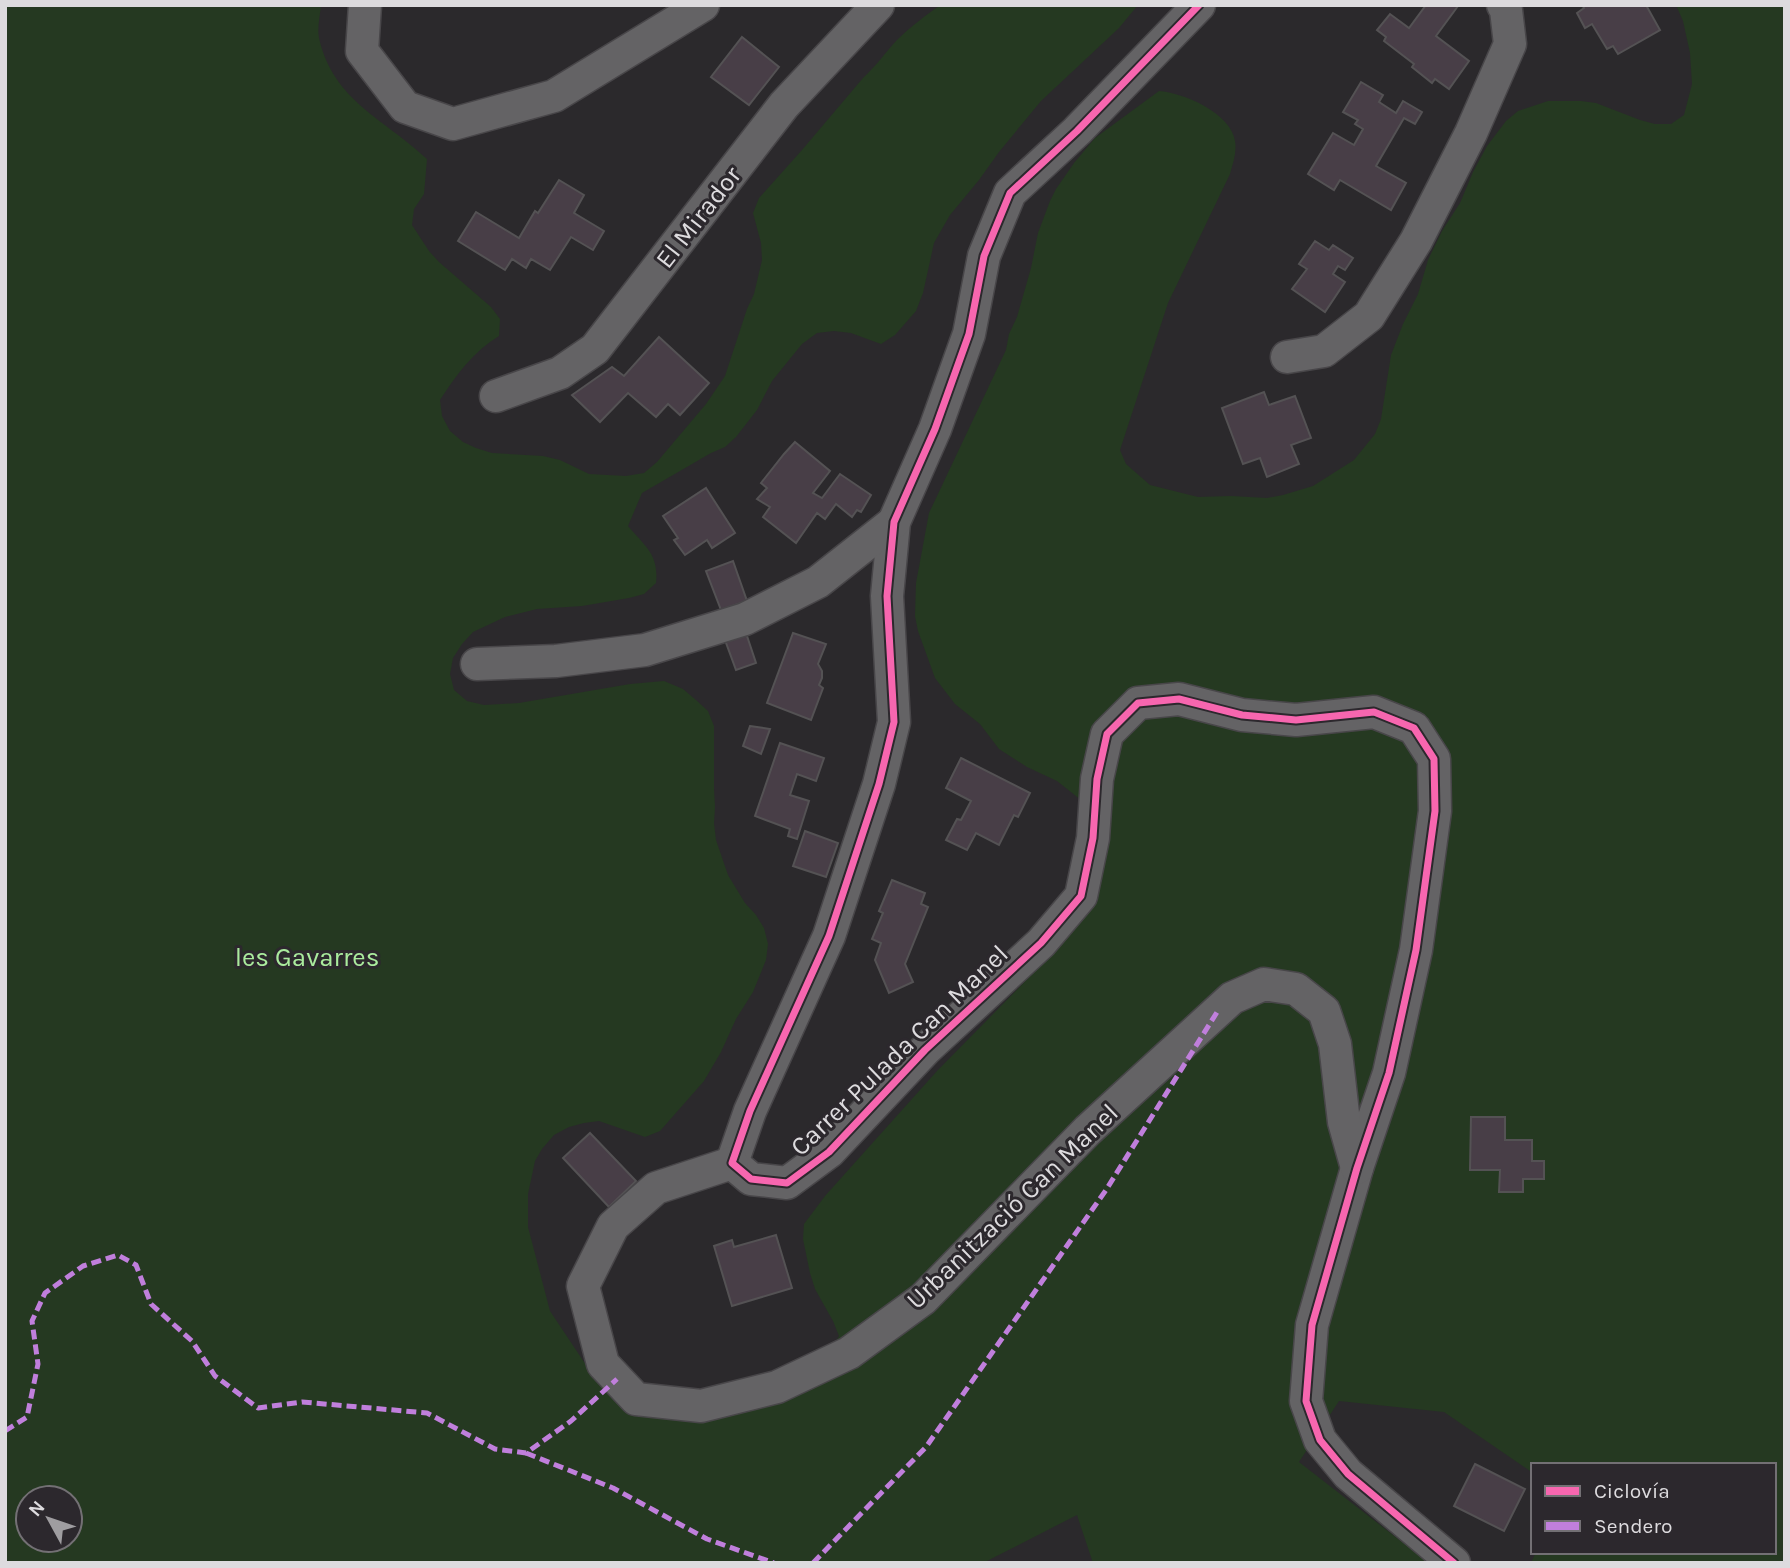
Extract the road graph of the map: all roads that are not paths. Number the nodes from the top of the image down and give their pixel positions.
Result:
1 (365, 5) edge
2 (703, 5) edge
3 (878, 5) edge
4 (1199, 5) edge
5 (1503, 5) edge
6 (1287, 357) dead end
7 (496, 396) dead end
8 (894, 522) junction
9 (477, 664) dead end
10 (732, 1163) junction
11 (1357, 1168) junction
12 (1454, 1563) edge

1 - 2 street
3 - 7 street, El Mirador
4 - 8 street
5 - 6 street
8 - 9 street
8 - 10 street
10 - 11 street, Urbanització Can Manel
10 - 11 street, Carrer Pulada Can Manel
11 - 12 street, Carrer Pulada Can Manel

